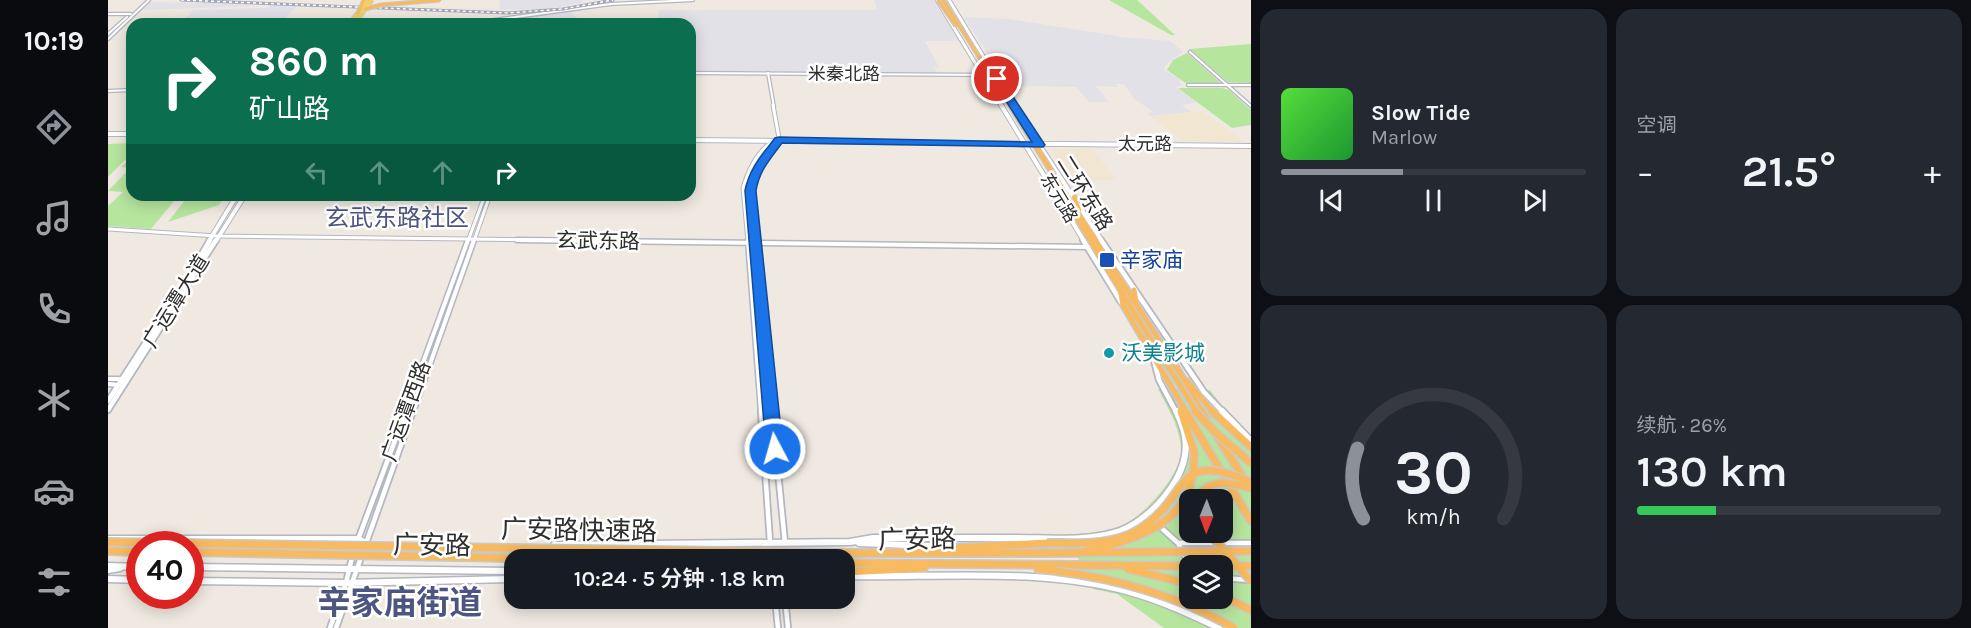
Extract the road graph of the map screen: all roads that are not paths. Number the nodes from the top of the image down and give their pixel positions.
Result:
1 (366, 0) edge
2 (372, 0) edge
3 (381, 0) edge
4 (426, 0) edge
5 (440, 0) edge
6 (693, 0) edge
7 (942, 0) edge
8 (146, 1) edge
9 (365, 9) junction
10 (358, 13) joint
11 (108, 14) edge
12 (131, 14) junction
13 (126, 18) edge
14 (126, 18) edge
15 (129, 18) edge
16 (354, 18) edge
17 (358, 18) edge
18 (510, 18) edge
19 (126, 21) edge
20 (108, 34) edge
21 (108, 39) edge
22 (1190, 52) dead end
23 (696, 73) edge
24 (768, 73) junction
25 (984, 75) junction
26 (996, 75) junction
27 (1251, 85) edge
28 (1188, 86) dead end
29 (1228, 86) junction
30 (126, 90) edge
31 (108, 91) edge
32 (1251, 106) edge
33 (108, 134) edge
34 (126, 135) edge
35 (696, 139) edge
36 (696, 139) edge
37 (779, 139) junction
38 (772, 140) junction
39 (1024, 142) junction
40 (1039, 144) junction
41 (1251, 146) edge
42 (1055, 180) junction
43 (1063, 196) junction
44 (1074, 197) junction
45 (234, 201) edge
46 (241, 201) edge
47 (483, 201) edge
48 (487, 201) edge
49 (1071, 219) junction
50 (1082, 220) junction
51 (108, 229) edge
52 (214, 236) junction
53 (471, 239) junction
54 (748, 244) junction
55 (755, 244) junction
56 (1089, 247) junction
57 (1120, 288) junction
58 (1134, 290) junction
59 (1123, 305) junction
60 (1137, 306) junction
61 (1153, 357) junction
62 (1180, 373) junction
63 (108, 379) edge
64 (122, 383) junction
65 (108, 384) edge
66 (1175, 396) junction
67 (108, 401) edge
68 (108, 410) edge
69 (1251, 441) edge
70 (1251, 447) edge
71 (1251, 464) edge
72 (1251, 482) edge
73 (1201, 489) edge
74 (1251, 490) edge
75 (1148, 516) junction
76 (1251, 521) edge
77 (358, 539) junction
78 (108, 541) edge
79 (770, 542) junction
80 (850, 542) junction
81 (657, 543) junction
82 (785, 543) junction
83 (1047, 543) joint
84 (1178, 543) junction
85 (1218, 543) edge
86 (1251, 543) edge
87 (366, 544) junction
88 (982, 544) junction
89 (1251, 551) edge
90 (108, 552) edge
91 (126, 552) edge
92 (204, 553) edge
93 (204, 553) edge
94 (353, 553) junction
95 (362, 553) junction
96 (886, 553) junction
97 (1072, 554) junction
98 (1184, 555) edge
99 (504, 558) edge
100 (855, 563) edge
101 (126, 566) edge
102 (950, 566) junction
103 (1100, 566) junction
104 (1179, 566) edge
105 (1233, 566) edge
106 (204, 567) edge
107 (1251, 567) edge
108 (108, 568) edge
109 (1054, 569) junction
110 (353, 570) junction
111 (504, 571) edge
112 (855, 573) edge
113 (855, 575) edge
114 (108, 579) edge
115 (504, 579) edge
116 (1233, 579) edge
117 (126, 580) edge
118 (1251, 580) edge
119 (204, 581) edge
120 (1179, 581) edge
121 (349, 583) junction
122 (1233, 601) edge
123 (776, 609) edge
124 (786, 609) edge
125 (1201, 609) edge
126 (1251, 610) edge
127 (1202, 618) junction
128 (330, 628) edge
129 (336, 628) edge
130 (778, 628) edge
131 (788, 628) edge
132 (1219, 628) edge
133 (1234, 628) edge

1 - 10 highway, bridge
2 - 9 main road, bridge
3 - 4 highway, bridge
5 - 9 highway, bridge
6 - 18 street
7 - 25 main road, 东元路
7 - 26 main road, 东元路
7 - 42 highway, 二环东路, bridge
8 - 12 street
8 - 15 street
9 - 17 main road, bridge
10 - 16 main road, bridge
11 - 12 street
12 - 13 street
14 - 20 street
19 - 21 street
22 - 29 street
23 - 24 street, 米秦北路
24 - 25 street, 米秦北路
24 - 37 street
25 - 26 street, 米秦北路
25 - 39 main road, 东元路
26 - 40 main road, 东元路
27 - 29 street
28 - 29 street
29 - 32 street
30 - 31 street
33 - 34 main road
35 - 37 main road, 太元路
36 - 38 main road
37 - 38 street
37 - 39 main road, 太元路
37 - 55 street
38 - 54 street
39 - 40 main road, 太元路
39 - 49 main road, 东元路
40 - 41 main road, 太元路
40 - 44 main road, 东元路
42 - 43 highway
42 - 50 highway, 二环东路
43 - 49 highway
43 - 57 highway
44 - 50 highway
44 - 58 main road, 东元路
45 - 52 main road, 广运潭大道
46 - 52 main road, 广运潭大道
47 - 53 street, 广运潭西路
48 - 53 street, 广运潭西路
49 - 56 main road, 东元路
50 - 60 highway, 二环东路
51 - 52 street, 玄武东路
52 - 53 street, 玄武东路
52 - 64 main road, 广运潭大道
53 - 54 street, 玄武东路
53 - 77 street, 广运潭西路
53 - 87 street, 广运潭西路
54 - 55 street, 玄武东路
54 - 79 street
55 - 56 street, 玄武东路
55 - 82 street
56 - 59 main road, 东元路
57 - 59 highway
57 - 71 highway, bridge
58 - 60 highway
58 - 69 main road, 东元路
59 - 61 highway
60 - 62 highway, 二环东路
61 - 66 highway
61 - 75 main road
62 - 70 highway
62 - 74 highway
63 - 64 street
64 - 65 street
64 - 67 main road, 广运潭大道
64 - 68 main road, 广运潭大道
66 - 76 highway
66 - 97 highway, bridge
72 - 83 highway, bridge
73 - 74 highway, bridge
75 - 80 main road, 广安路
75 - 84 street
77 - 78 main road
77 - 87 main road, 广安路
77 - 94 street, 广运潭西路
78 - 96 highway, 广安路快速路, bridge
79 - 81 main road, 广安路
79 - 82 main road, 广安路
80 - 82 main road, 广安路
80 - 88 main road
81 - 87 main road, 广安路
81 - 95 main road
83 - 88 highway
84 - 86 street
84 - 98 street
85 - 118 highway, bridge
87 - 95 street, 广运潭西路
88 - 96 highway
89 - 97 highway, bridge
90 - 91 highway
92 - 94 main road
93 - 99 highway, 广安路快速路, bridge
94 - 95 main road
94 - 110 street, 广运潭西路
95 - 110 street, 广运潭西路
96 - 97 highway, 广安路快速路, bridge
100 - 102 highway
101 - 108 main road
102 - 109 highway
102 - 112 highway
103 - 104 highway
103 - 109 highway
103 - 120 highway
105 - 107 highway, bridge
106 - 110 main road
109 - 133 highway, bridge
110 - 111 main road
110 - 121 street, 广运潭西路
113 - 127 main road, 广安路
114 - 117 main road
115 - 121 main road, 广安路
116 - 118 street
119 - 121 main road, 广安路
121 - 128 street, 广运潭西路
121 - 129 street, 广运潭西路
122 - 126 highway
123 - 130 street
124 - 131 street
125 - 127 street
127 - 132 main road, 广安路

